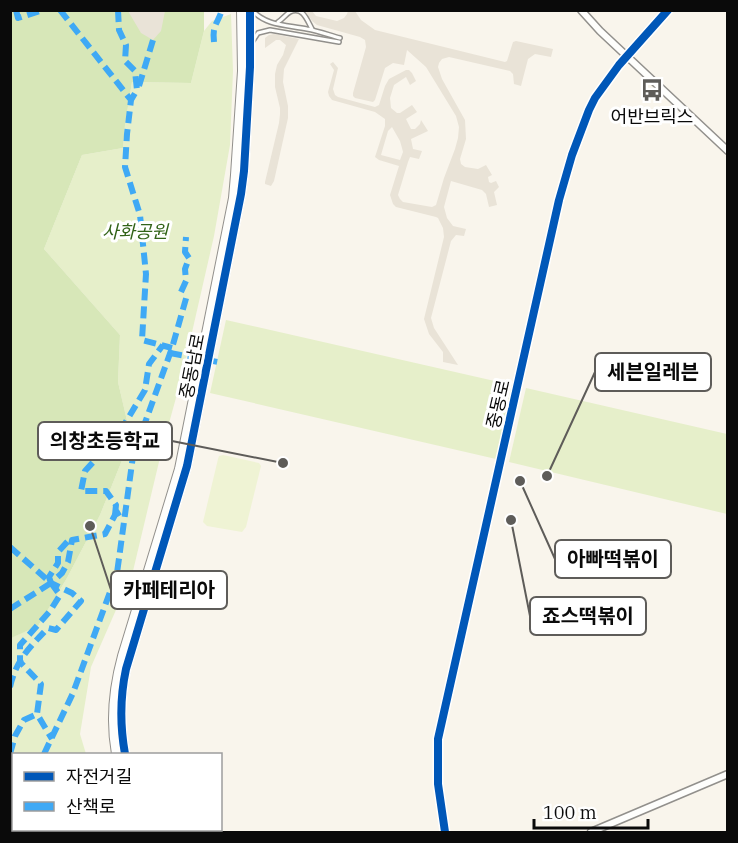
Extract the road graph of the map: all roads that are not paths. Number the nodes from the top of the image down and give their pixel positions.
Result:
1 (241, 10) edge
2 (251, 10) edge
3 (581, 10) edge
4 (668, 10) edge
5 (276, 23) junction
6 (313, 30) junction
7 (250, 46) junction
8 (627, 55) junction
9 (728, 151) edge
10 (116, 753) edge
11 (125, 753) edge
12 (728, 774) edge
13 (445, 832) edge
14 (591, 832) edge

1 - 10 street, 중동남로
2 - 5 lane
2 - 7 street, 중동남로
3 - 8 street
4 - 8 street, 중동로
5 - 6 lane
5 - 6 lane
6 - 7 lane
7 - 11 street, 중동남로
8 - 9 street
8 - 13 street, 중동로
12 - 14 street

